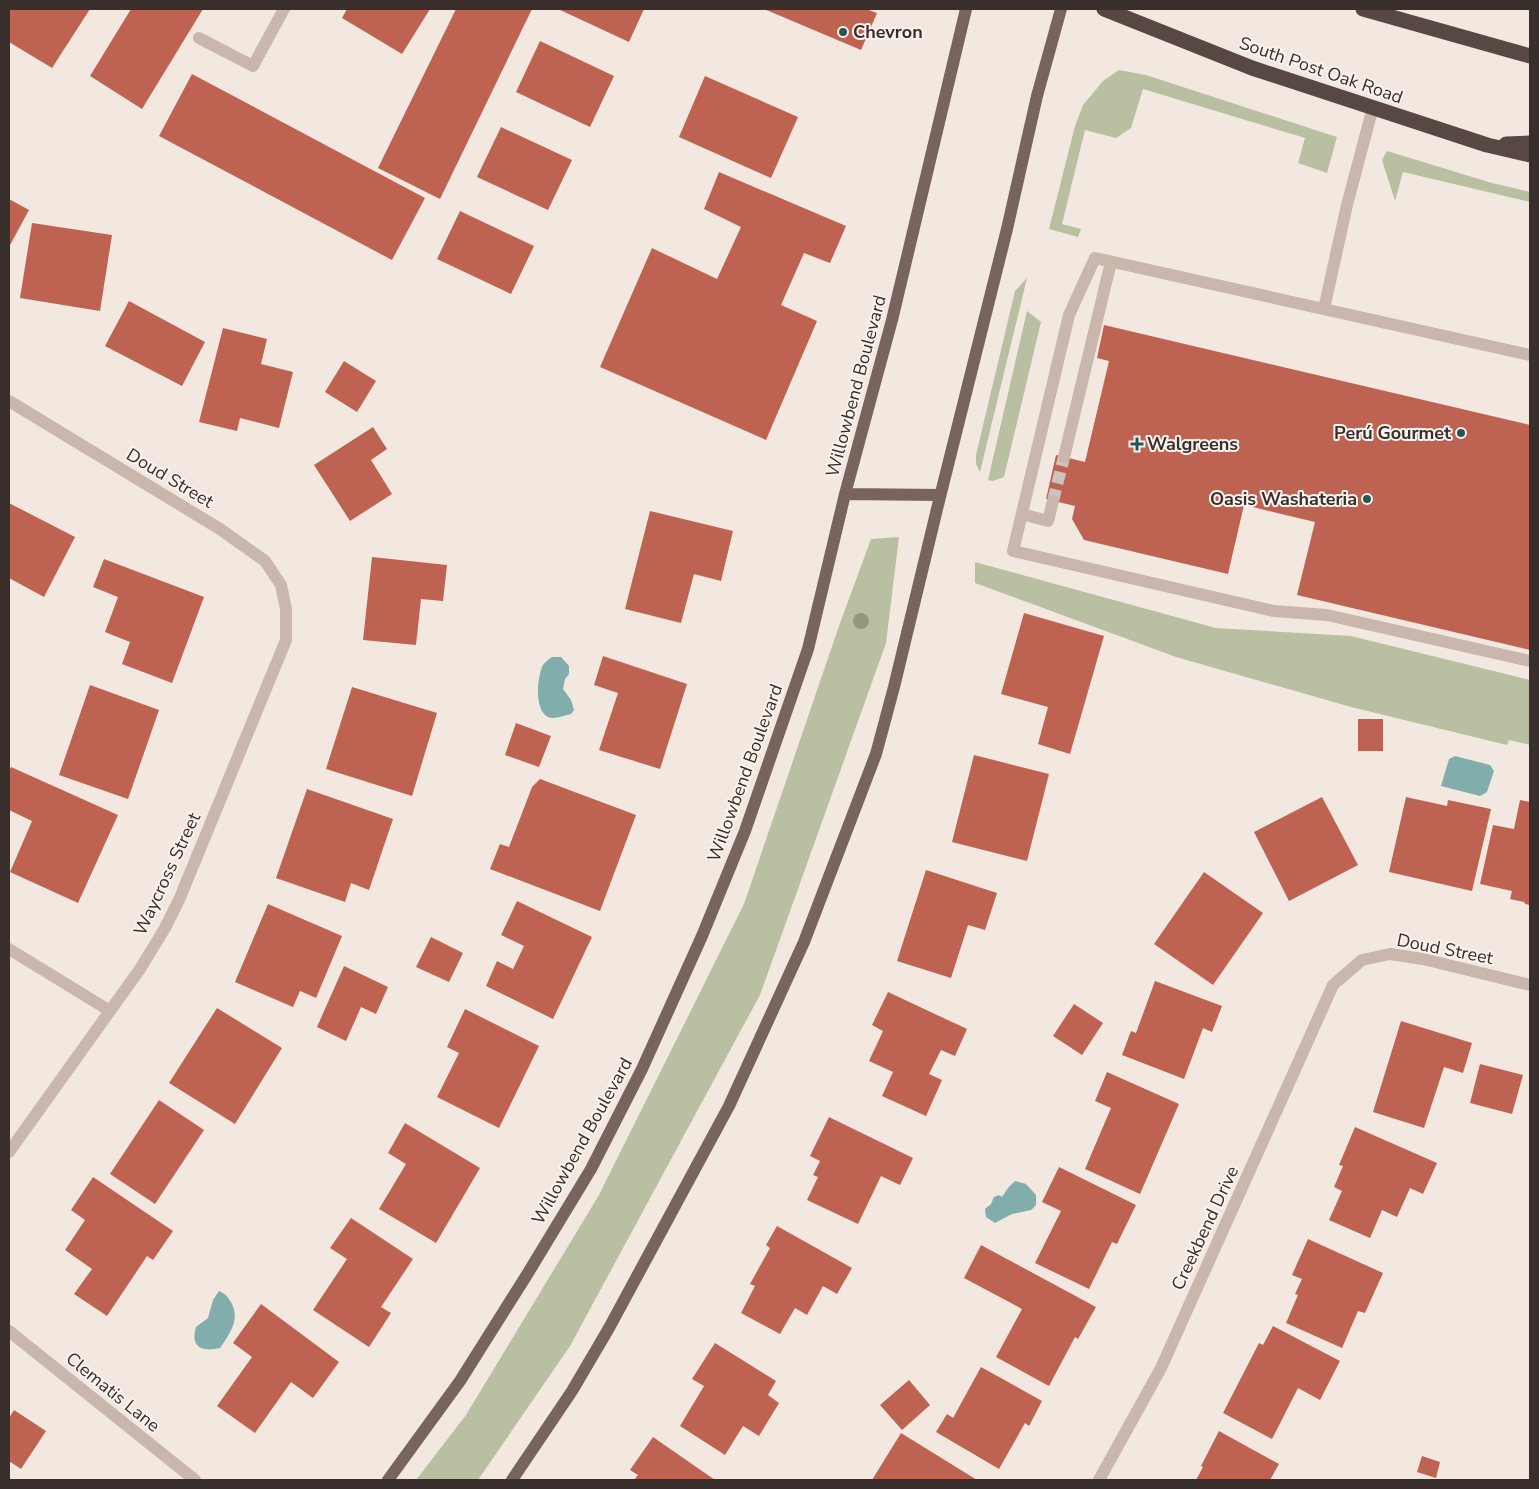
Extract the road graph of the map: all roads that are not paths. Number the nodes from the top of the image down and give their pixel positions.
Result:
1 (284, 9) edge
2 (966, 9) edge
3 (1061, 9) edge
4 (1104, 9) edge
5 (1362, 9) edge
6 (200, 38) dead end
7 (1530, 56) edge
8 (1373, 107) junction
9 (1530, 143) edge
10 (1487, 145) junction
11 (1530, 155) edge
12 (1111, 262) junction
13 (1324, 309) junction
14 (1530, 355) edge
15 (9, 401) edge
16 (1064, 457) tunnel mouth
17 (846, 494) junction
18 (940, 495) junction
19 (1053, 500) tunnel mouth
20 (1022, 514) junction
21 (286, 609) joint
22 (1530, 661) edge
23 (9, 949) edge
24 (1530, 985) edge
25 (1333, 986) joint
26 (110, 1011) junction
27 (9, 1152) edge
28 (9, 1331) edge
29 (195, 1480) edge
30 (388, 1480) edge
31 (512, 1480) edge
32 (1099, 1480) edge

1 - 6 street
2 - 17 main road, Willowbend Boulevard
3 - 18 main road
4 - 8 highway, South Post Oak Road
5 - 7 highway
8 - 10 highway, South Post Oak Road
8 - 13 street
9 - 10 highway
10 - 11 highway, South Post Oak Road
12 - 13 street
12 - 16 street
12 - 20 street
13 - 14 street
15 - 21 street, Doud Street
17 - 18 main road
17 - 30 main road, Willowbend Boulevard
18 - 31 main road
19 - 20 street
20 - 22 street
21 - 26 street, Waycross Street
23 - 26 street
24 - 25 street, Doud Street
25 - 32 street, Creekbend Drive
26 - 27 street, Waycross Street
28 - 29 street, Clematis Lane

